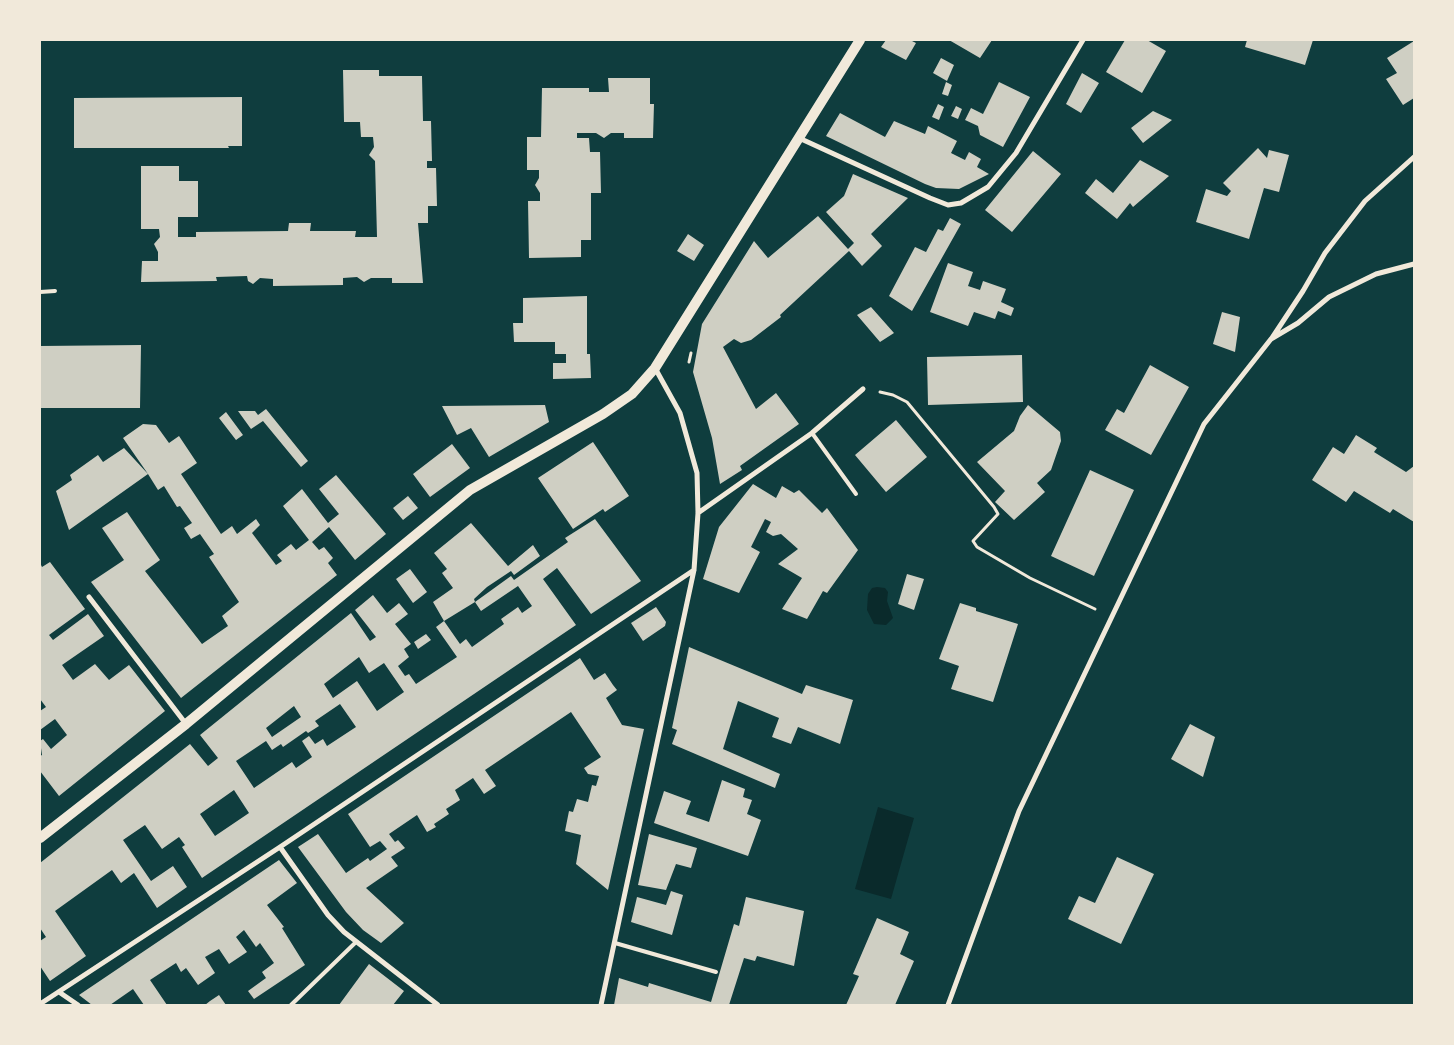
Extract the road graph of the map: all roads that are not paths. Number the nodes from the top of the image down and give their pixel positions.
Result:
1 (860, 40) edge
2 (1083, 40) edge
3 (798, 138) junction
4 (1414, 157) edge
5 (1414, 264) edge
6 (55, 291) dead end
7 (40, 292) edge
8 (1271, 340) junction
9 (655, 368) junction
10 (863, 389) road end
11 (812, 433) junction
12 (856, 494) dead end
13 (698, 513) junction
14 (694, 570) junction
15 (89, 597) dead end
16 (186, 724) junction
17 (40, 838) edge
18 (280, 847) junction
19 (356, 943) junction
20 (615, 943) junction
21 (716, 972) dead end
22 (59, 992) junction
23 (40, 1004) edge
24 (78, 1005) edge
25 (291, 1005) edge
26 (438, 1005) edge
27 (601, 1005) edge
28 (948, 1005) edge

1 - 3 main road
2 - 3 street
3 - 9 main road
4 - 8 street
5 - 8 street
6 - 7 lane
8 - 28 street
9 - 13 street
9 - 16 main road
10 - 11 street
11 - 12 lane
11 - 13 street
13 - 14 street
14 - 18 street
14 - 20 street
15 - 16 street
16 - 17 main road
18 - 19 street
18 - 22 street
19 - 25 lane
19 - 26 street
20 - 21 lane
20 - 27 street
22 - 23 street
22 - 24 street

